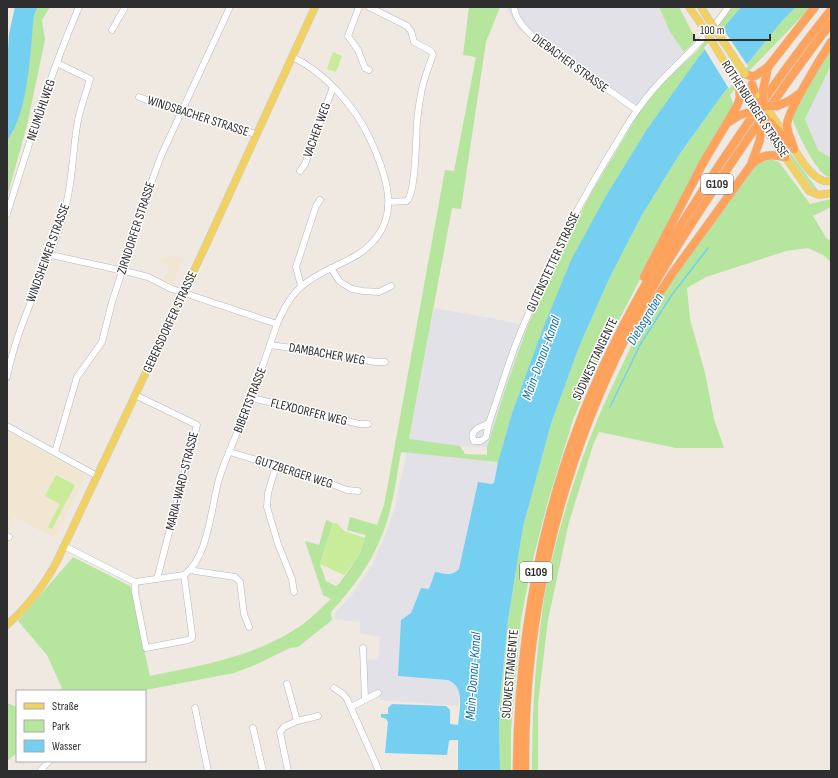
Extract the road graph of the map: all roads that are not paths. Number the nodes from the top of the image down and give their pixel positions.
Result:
1 (79, 7) edge
2 (125, 7) edge
3 (230, 7) edge
4 (315, 7) edge
5 (359, 7) edge
6 (369, 7) edge
7 (514, 7) edge
8 (689, 7) edge
9 (700, 7) edge
10 (728, 7) edge
11 (815, 7) edge
12 (831, 10) edge
13 (831, 23) edge
14 (112, 30) dead end
15 (831, 42) edge
16 (292, 57) junction
17 (57, 63) junction
18 (768, 67) junction
19 (369, 70) dead end
20 (746, 75) junction
21 (752, 84) joint
22 (738, 85) junction
23 (332, 87) junction
24 (802, 91) junction
25 (139, 97) dead end
26 (637, 110) junction
27 (181, 111) junction
28 (760, 111) junction
29 (726, 125) junction
30 (256, 135) junction
31 (770, 135) joint
32 (794, 149) junction
33 (785, 157) junction
34 (751, 165) junction
35 (300, 171) dead end
36 (831, 181) edge
37 (831, 193) edge
38 (320, 200) dead end
39 (389, 202) junction
40 (7, 214) edge
41 (51, 255) junction
42 (331, 268) junction
43 (123, 270) junction
44 (301, 286) junction
45 (391, 286) dead end
46 (184, 293) junction
47 (640, 293) junction
48 (277, 324) junction
49 (270, 345) junction
50 (618, 354) junction
51 (385, 362) dead end
52 (7, 377) edge
53 (135, 395) junction
54 (251, 398) junction
55 (489, 423) dead end
56 (368, 424) dead end
57 (7, 426) edge
58 (55, 452) junction
59 (230, 452) junction
60 (276, 466) junction
61 (97, 476) junction
62 (358, 491) dead end
63 (64, 546) junction
64 (191, 569) junction
65 (184, 575) junction
66 (157, 580) junction
67 (135, 582) junction
68 (294, 592) dead end
69 (7, 625) edge
70 (249, 627) dead end
71 (363, 648) dead end
72 (287, 684) dead end
73 (334, 688) dead end
74 (378, 693) dead end
75 (365, 699) junction
76 (351, 707) junction
77 (195, 708) dead end
78 (318, 716) dead end
79 (297, 721) junction
80 (253, 728) dead end
81 (48, 762) edge
82 (40, 771) edge
83 (208, 771) edge
84 (263, 771) edge
85 (288, 771) edge
86 (379, 771) edge
87 (517, 771) edge
88 (525, 771) edge

1 - 17 street, NEUMÜHLWEG
2 - 14 street
3 - 27 street, ZIRNDORFER STRASSE
4 - 16 main road, GEBERSDORFER STRASSE
5 - 19 street
6 - 39 street
7 - 26 street, DIEBACHER STRASSE
8 - 22 main road, ROTHENBURGER STRASSE, bridge
9 - 20 main road, ROTHENBURGER STRASSE, bridge
10 - 26 street, GUTENSTETTER STRASSE
11 - 18 highway
12 - 47 highway, SÜDWESTTANGENTE / G109
13 - 50 highway, SÜDWESTTANGENTE / G109
15 - 24 highway
16 - 23 street
16 - 30 main road, GEBERSDORFER STRASSE
17 - 40 street, NEUMÜHLWEG
17 - 41 street, WINDSHEIMER STRASSE
18 - 20 highway
18 - 28 highway
20 - 21 main road, ROTHENBURGER STRASSE
21 - 28 highway
22 - 28 highway
22 - 29 highway
23 - 35 street, VACHER WEG
23 - 39 street
24 - 28 highway, bridge
24 - 32 highway
25 - 27 street, WINDSBACHER STRASSE
26 - 55 street, GUTENSTETTER STRASSE
27 - 30 street, WINDSBACHER STRASSE
27 - 43 street, ZIRNDORFER STRASSE
28 - 29 highway
28 - 31 highway
28 - 32 highway
28 - 34 highway
29 - 47 highway
30 - 46 main road, GEBERSDORFER STRASSE
31 - 33 main road, ROTHENBURGER STRASSE
32 - 36 main road, ROTHENBURGER STRASSE
33 - 34 highway
33 - 37 main road, ROTHENBURGER STRASSE
34 - 50 highway
38 - 44 street
39 - 42 street, BIBERTSTRASSE
41 - 43 street
41 - 52 street, WINDSHEIMER STRASSE
42 - 44 street, BIBERTSTRASSE
42 - 45 street
43 - 46 street
43 - 58 street, ZIRNDORFER STRASSE
44 - 48 street, BIBERTSTRASSE
46 - 48 street
46 - 53 main road, GEBERSDORFER STRASSE
47 - 87 highway, SÜDWESTTANGENTE / G109
48 - 49 street, BIBERTSTRASSE
49 - 51 street, DAMBACHER WEG
49 - 54 street, BIBERTSTRASSE
50 - 88 highway, SÜDWESTTANGENTE / G109
53 - 61 main road, GEBERSDORFER STRASSE
53 - 66 street, MARIA-WARD-STRASSE
54 - 56 street, FLEXDORFER WEG
54 - 59 street, BIBERTSTRASSE
57 - 58 street
58 - 61 street
59 - 60 street, GUTZBERGER WEG
59 - 64 street, BIBERTSTRASSE
60 - 62 street, GUTZBERGER WEG
60 - 68 street
61 - 63 main road, GEBERSDORFER STRASSE
63 - 67 street
63 - 69 main road, GEBERSDORFER STRASSE
64 - 65 street, BIBERTSTRASSE
64 - 70 street
65 - 66 street
65 - 67 street
66 - 67 street
71 - 75 street
72 - 79 street
73 - 76 street
74 - 75 street
75 - 76 street
76 - 86 street
77 - 83 street
78 - 79 street
79 - 85 street
80 - 84 street
81 - 82 street

